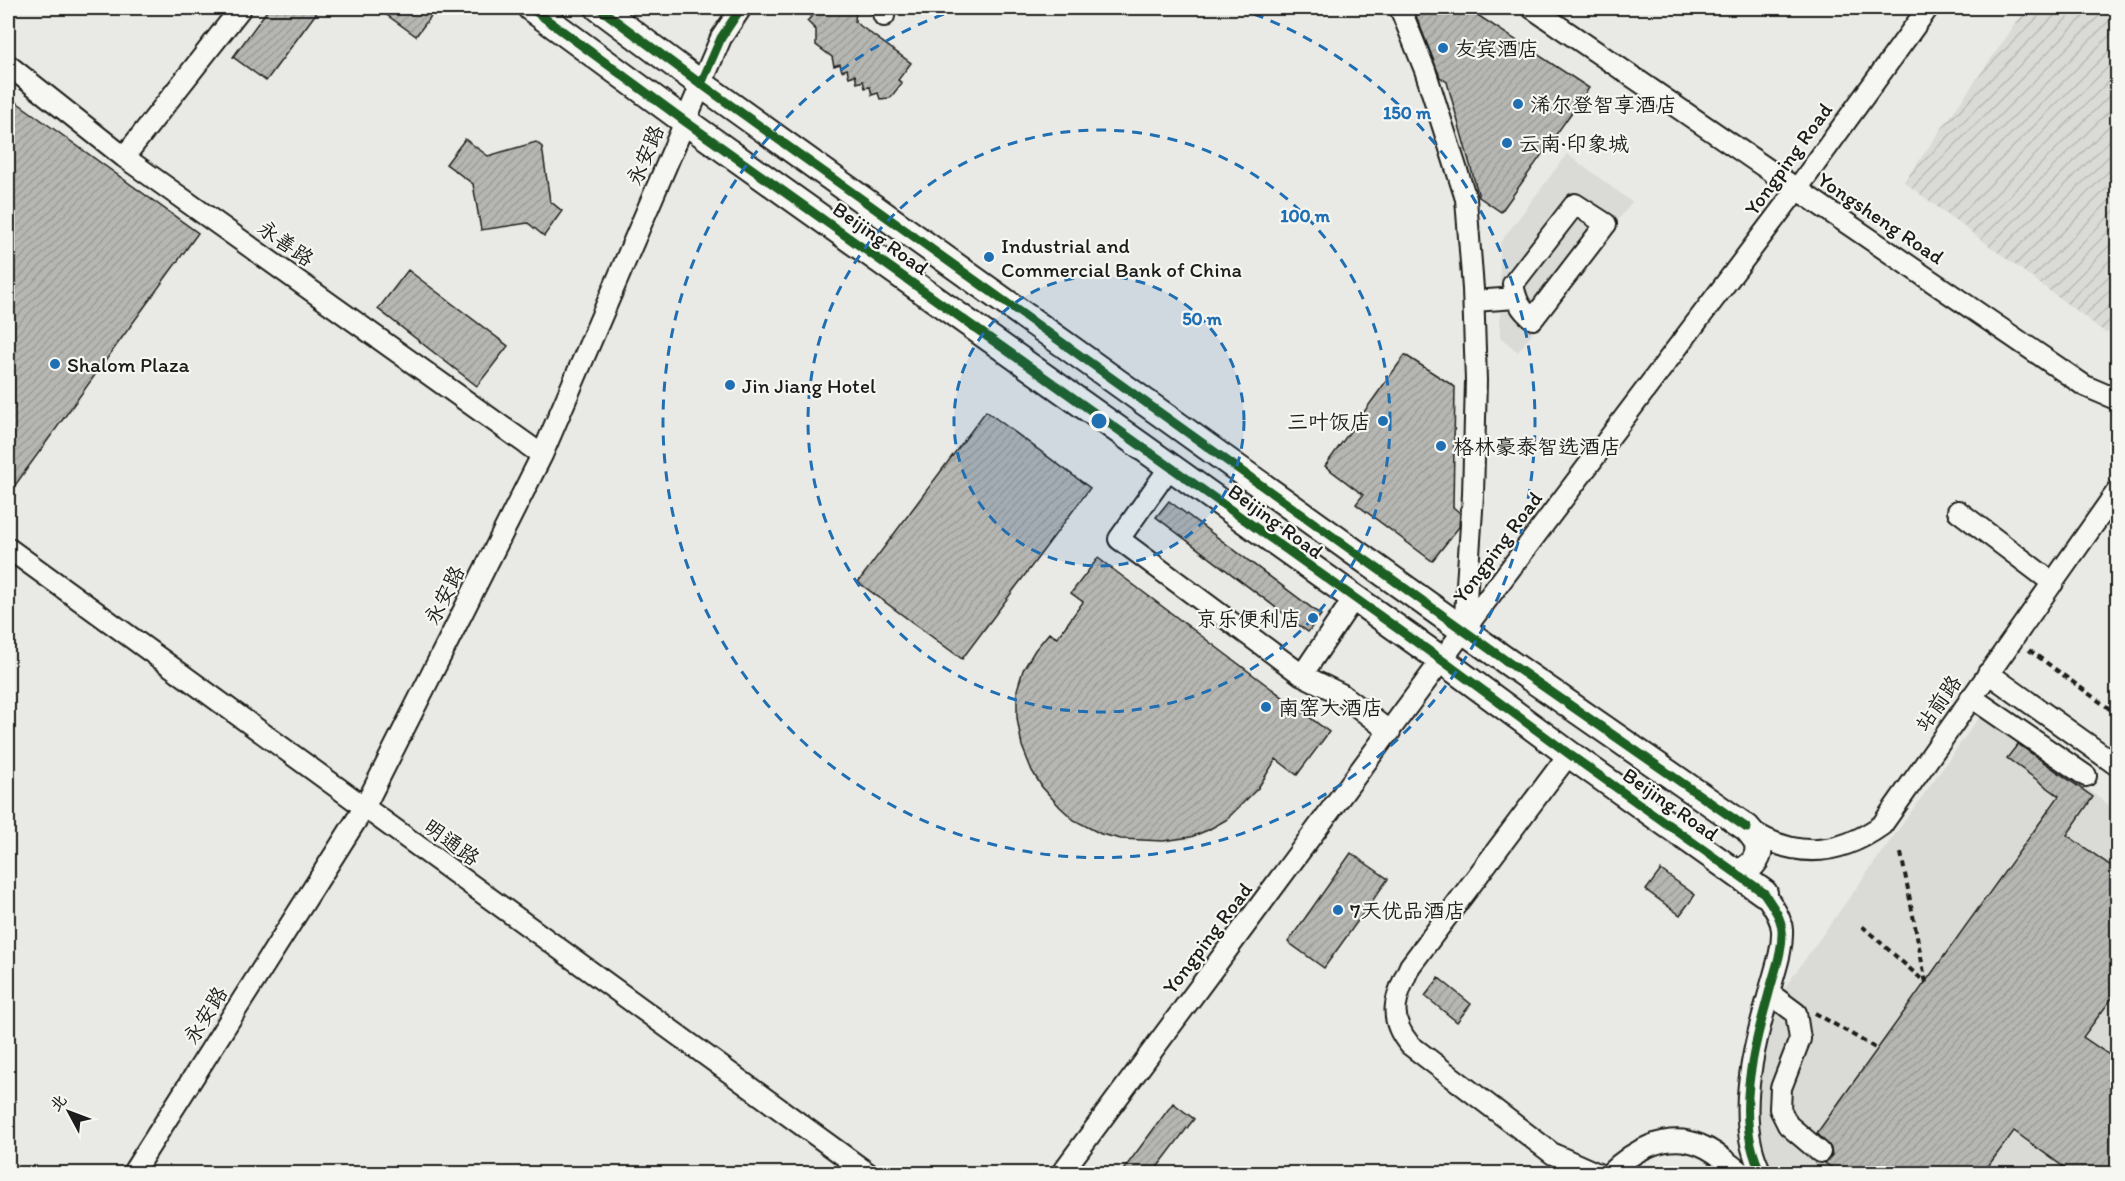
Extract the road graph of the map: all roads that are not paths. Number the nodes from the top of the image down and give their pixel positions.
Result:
1 (241, 8) edge
2 (531, 8) edge
3 (599, 8) edge
4 (741, 8) edge
5 (1400, 8) edge
6 (1532, 8) edge
7 (1928, 8) edge
8 (8, 65) edge
9 (701, 84) junction
10 (686, 122) junction
11 (123, 157) junction
12 (1797, 189) junction
13 (1516, 298) junction
14 (1474, 300) junction
15 (2118, 400) edge
16 (542, 455) junction
17 (1170, 467) junction
18 (2118, 490) edge
19 (1959, 511) dead end
20 (8, 548) edge
21 (2053, 583) junction
22 (1354, 598) junction
23 (1464, 630) junction
24 (1443, 661) junction
25 (1988, 673) junction
26 (1302, 675) junction
27 (1971, 697) junction
28 (1390, 732) junction
29 (1569, 754) junction
30 (2118, 766) edge
31 (2086, 776) dead end
32 (364, 808) junction
33 (1748, 828) junction
34 (1735, 872) junction
35 (1764, 893) joint
36 (1768, 993) junction
37 (1820, 1152) dead end
38 (132, 1173) edge
39 (869, 1173) edge
40 (1061, 1173) edge
41 (1598, 1173) edge
42 (1609, 1173) edge
43 (1743, 1173) edge
44 (1762, 1173) edge

1 - 11 street
2 - 10 main road, Beijing Road
3 - 9 main road, Beijing Road
4 - 9 street, 永安路
5 - 14 street
6 - 12 street, Yongsheng Road
7 - 12 street, Yongping Road
8 - 11 street, 永善路
9 - 10 street, 永安路
9 - 23 main road, Beijing Road
10 - 16 street, 永安路
10 - 17 main road, Beijing Road
11 - 16 street, 永善路
12 - 15 street, Yongsheng Road
12 - 23 street, Yongping Road
13 - 13 street
13 - 14 street
14 - 23 street
16 - 32 street, 永安路
17 - 22 main road, Beijing Road
17 - 26 street
18 - 21 street, 站前路
19 - 21 street
20 - 32 street, 明通路
21 - 25 street, 站前路
22 - 24 main road, Beijing Road
22 - 26 street
23 - 24 street, Yongping Road
23 - 33 main road, Beijing Road
24 - 28 street, Yongping Road
24 - 29 main road, Beijing Road
25 - 27 street, 站前路
25 - 30 street
26 - 28 street
27 - 31 street
27 - 33 street, 站前路
28 - 40 street, Yongping Road
29 - 34 main road, Beijing Road
29 - 41 street
32 - 38 street, 永安路
32 - 39 street, 明通路
33 - 34 main road
34 - 35 main road, Beijing Road
35 - 36 street, Beijing Road
36 - 37 street
36 - 44 street, Beijing Road
42 - 43 street

